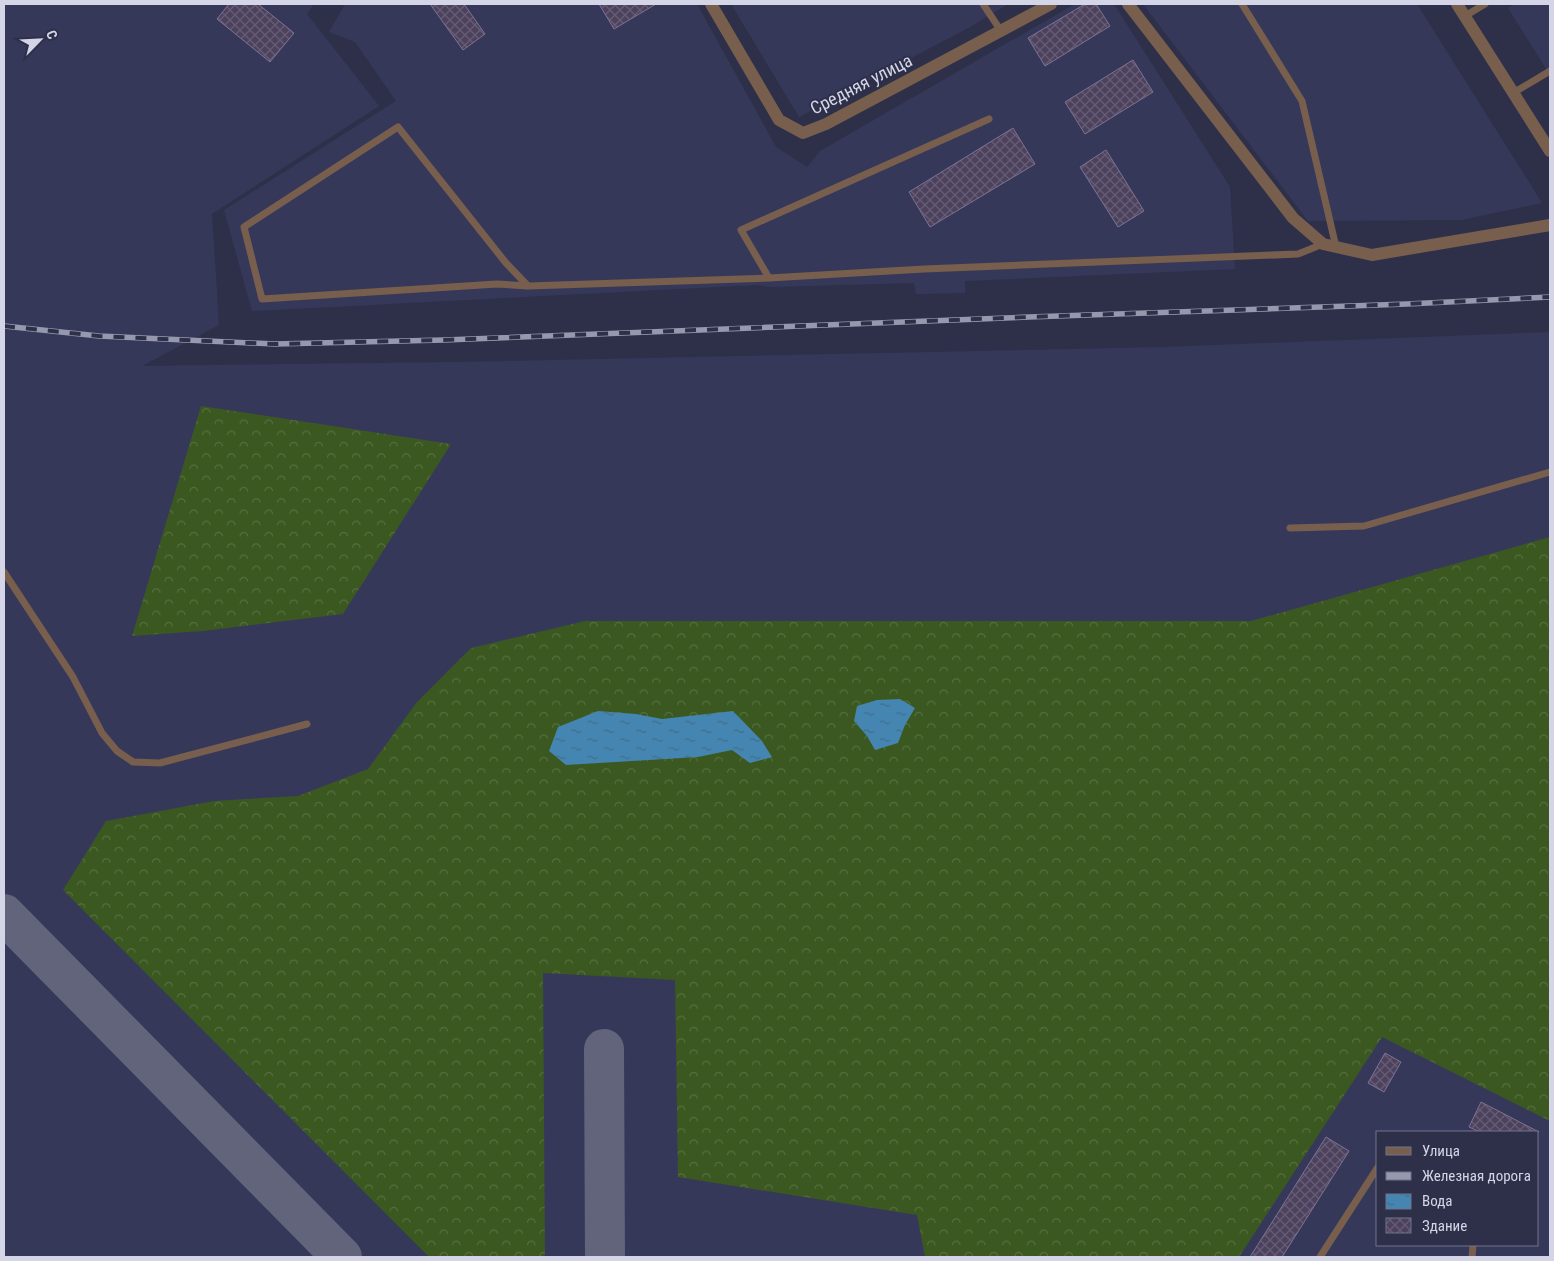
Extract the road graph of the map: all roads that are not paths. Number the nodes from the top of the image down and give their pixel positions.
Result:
1 (711, 4) edge
2 (983, 4) edge
3 (1051, 4) edge
4 (1128, 4) edge
5 (1242, 4) edge
6 (1457, 4) edge
7 (1485, 4) edge
8 (1465, 16) junction
9 (1001, 30) junction
10 (1550, 71) edge
11 (1513, 93) junction
12 (989, 119) dead end
13 (1550, 151) edge
14 (1550, 225) edge
15 (1323, 244) junction
16 (1336, 247) junction
17 (769, 278) junction
18 (528, 286) junction
19 (1550, 472) edge
20 (1290, 528) dead end
21 (4, 572) edge
22 (307, 724) dead end
23 (1376, 1170) edge
24 (1320, 1257) edge

1 - 9 street, Средняя улица
2 - 9 lane
3 - 9 street, Средняя улица
4 - 15 street
5 - 16 lane
6 - 8 street
7 - 8 lane
8 - 11 street
10 - 11 lane
11 - 13 street
12 - 17 lane
14 - 16 street
15 - 16 street
15 - 17 lane
17 - 18 lane
18 - 18 lane
19 - 20 lane
21 - 22 lane
23 - 24 lane

